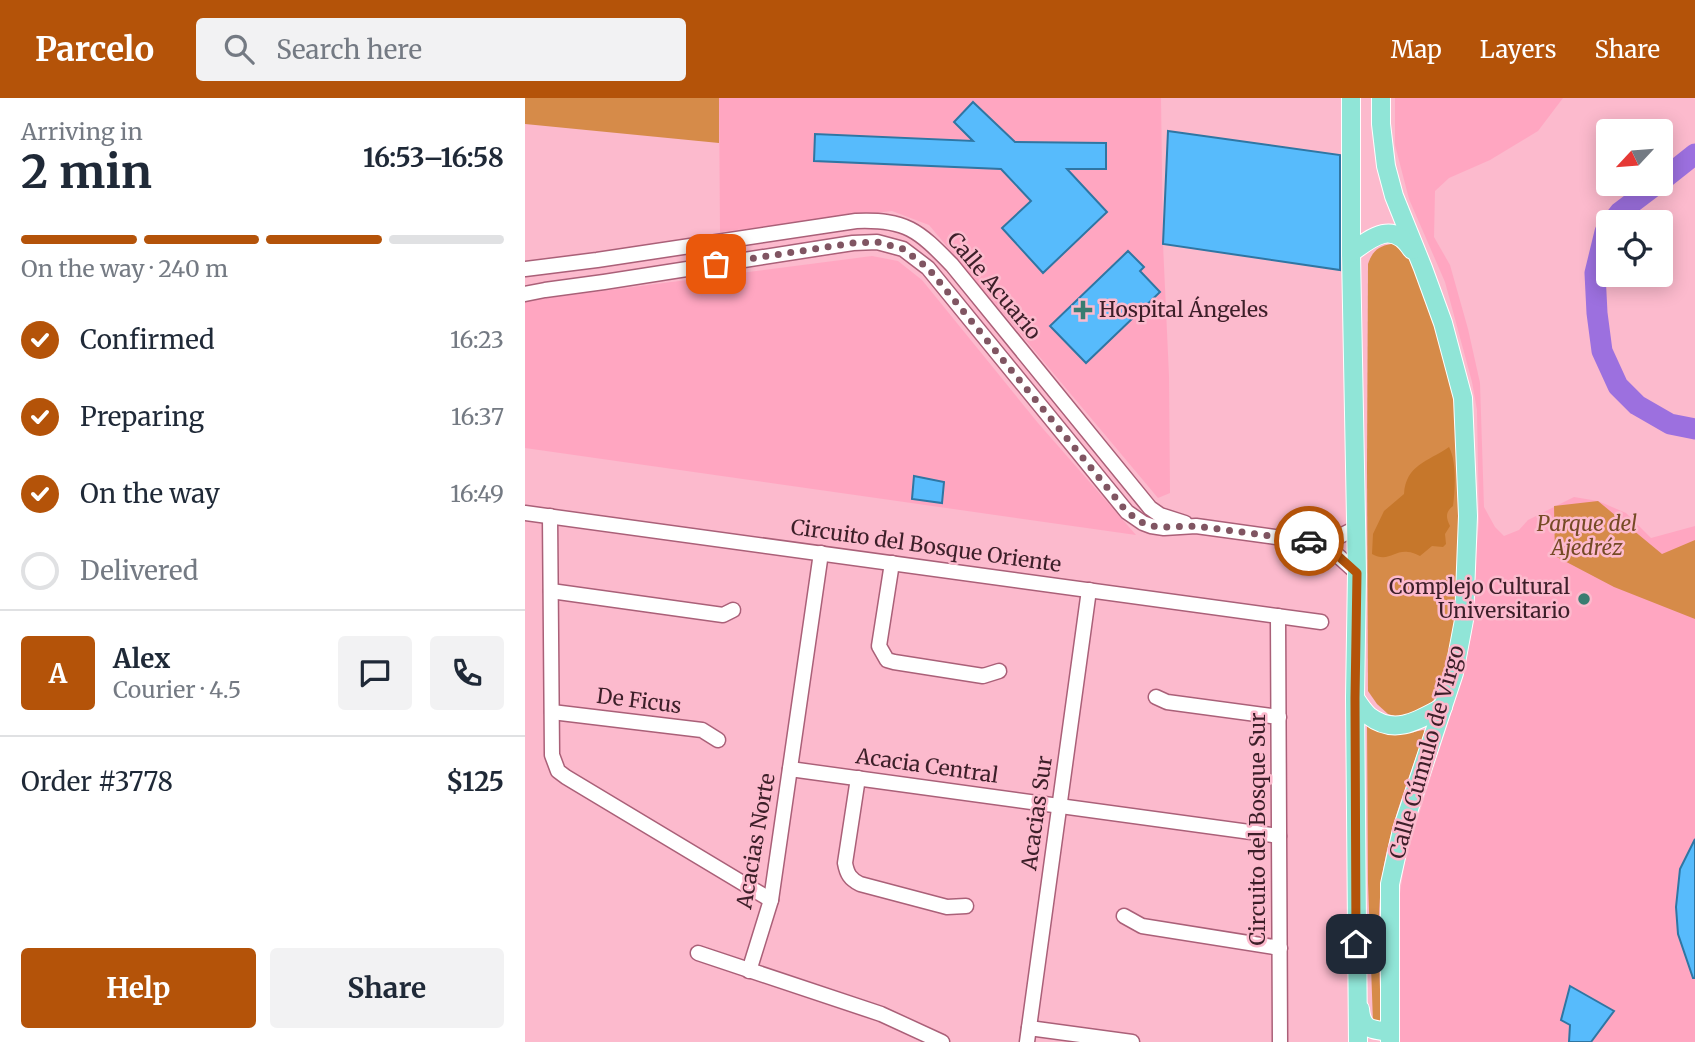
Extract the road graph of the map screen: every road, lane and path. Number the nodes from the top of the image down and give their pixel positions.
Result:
1 (1351, 98) edge
2 (1381, 98) edge
3 (656, 251) junction
4 (1351, 253) junction
5 (1423, 268) junction
6 (525, 269) edge
7 (661, 273) junction
8 (525, 294) edge
9 (525, 513) edge
10 (550, 516) junction
11 (1196, 526) junction
12 (1356, 528) junction
13 (1312, 542) junction
14 (821, 553) junction
15 (893, 563) junction
16 (1357, 573) junction
17 (1089, 590) junction
18 (551, 591) junction
19 (733, 610) dead end
20 (1278, 616) junction
21 (1321, 622) dead end
22 (999, 671) dead end
23 (1156, 697) dead end
24 (1355, 698) junction
25 (1443, 707) junction
26 (552, 712) junction
27 (1279, 717) junction
28 (718, 740) dead end
29 (790, 769) junction
30 (858, 778) junction
31 (1059, 806) junction
32 (1279, 836) junction
33 (771, 900) junction
34 (966, 906) dead end
35 (1124, 916) dead end
36 (1280, 948) junction
37 (698, 953) dead end
38 (749, 971) junction
39 (1356, 971) junction
40 (1028, 1035) edge
41 (1390, 1037) edge
42 (930, 1039) edge
43 (942, 1042) edge
44 (1132, 1042) edge
45 (1280, 1042) edge
46 (1359, 1042) edge

1 - 4 main road, Calle Cúmulo de Virgo
2 - 5 main road, Calle Cúmulo de Virgo
3 - 6 street, Calle Acuario
3 - 7 street
3 - 11 street, Calle Acuario
4 - 5 main road
4 - 12 main road, Calle Cúmulo de Virgo
5 - 25 main road, Calle Cúmulo de Virgo
7 - 8 street, Calle Acuario
7 - 11 street, Calle Acuario
9 - 10 street, Circuito del Bosque Oriente
10 - 14 street, Circuito del Bosque Oriente
10 - 18 street
11 - 13 street, Calle Acuario
12 - 13 street, Calle Acuario
12 - 16 main road, Calle Cúmulo de Virgo
13 - 16 street, Calle Acuario
14 - 15 street, Circuito del Bosque Oriente
14 - 29 street, Acacias Norte
15 - 17 street, Circuito del Bosque Oriente
15 - 22 street
16 - 24 main road, Calle Cúmulo de Virgo
17 - 20 street, Circuito del Bosque Oriente
17 - 31 street, Acacias Sur
18 - 19 street
18 - 26 street
20 - 21 street, Circuito del Bosque Oriente
20 - 27 street, Circuito del Bosque Sur
23 - 27 street
24 - 25 main road
24 - 39 main road, Calle Cúmulo de Virgo
25 - 41 main road, Calle Cúmulo de Virgo
26 - 28 street, De Ficus
26 - 33 street
27 - 32 street, Circuito del Bosque Sur
29 - 30 street, Acacia Central
29 - 33 street, Acacias Norte
30 - 31 street, Acacia Central
30 - 34 street
31 - 32 street, Acacia Central
31 - 40 street, Acacias Sur
32 - 36 street, Circuito del Bosque Sur
33 - 38 street, Acacias Norte
35 - 36 street
36 - 45 street, Circuito del Bosque Sur
37 - 38 street
38 - 42 street
39 - 41 main road
39 - 46 main road, Calle Cúmulo de Virgo
40 - 44 street
42 - 43 street

